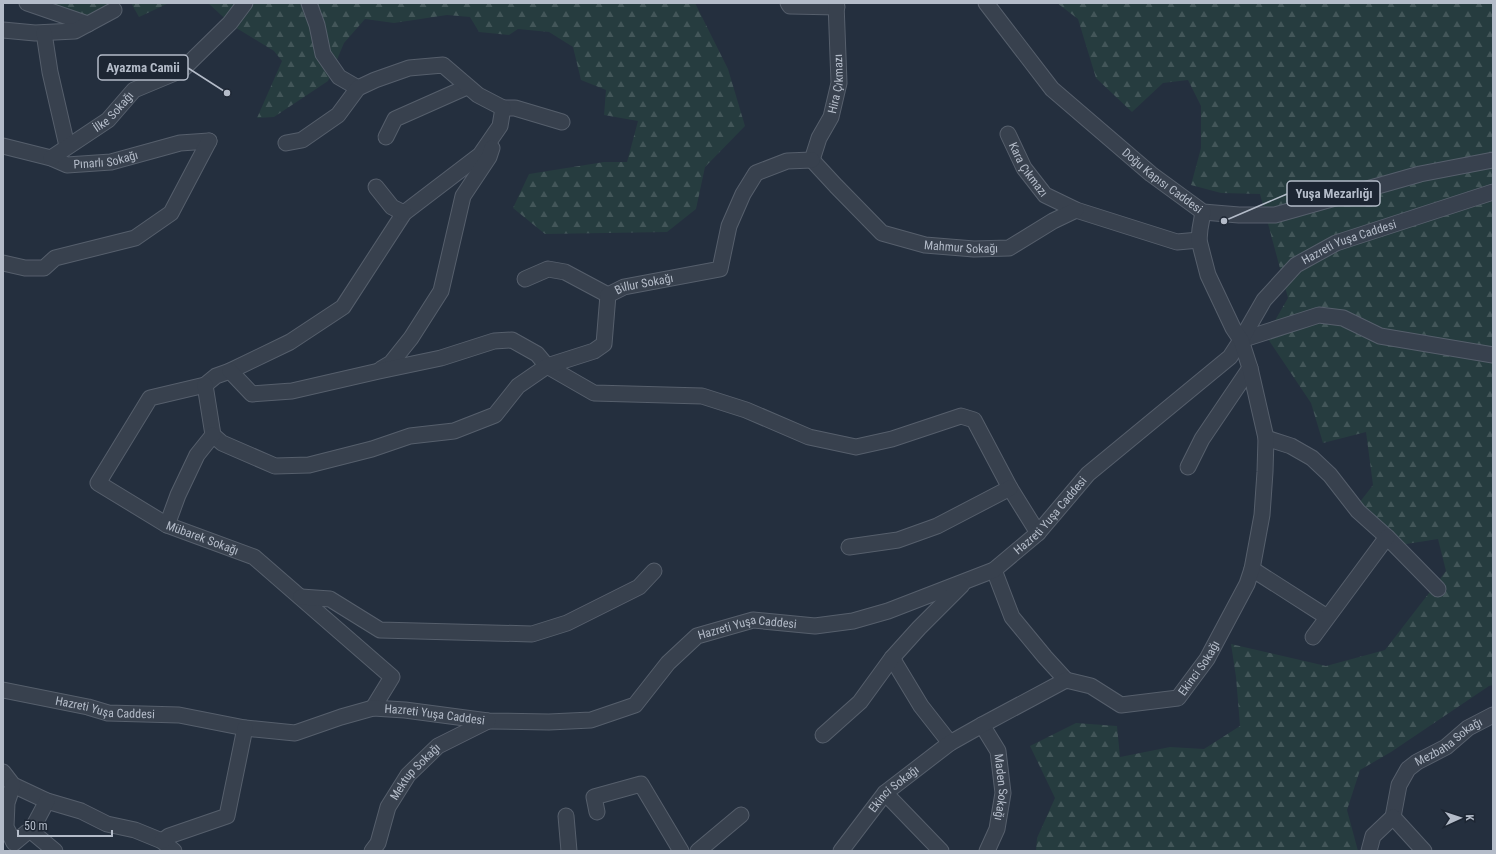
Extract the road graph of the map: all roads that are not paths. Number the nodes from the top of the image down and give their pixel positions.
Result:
1 (27, 3) edge
2 (245, 3) edge
3 (309, 3) edge
4 (788, 3) edge
5 (986, 3) edge
6 (836, 5) edge
7 (114, 10) dead end
8 (88, 24) junction
9 (3, 30) edge
10 (44, 33) junction
11 (467, 87) junction
12 (358, 88) junction
13 (503, 108) junction
14 (562, 122) dead end
15 (500, 126) junction
16 (1008, 134) dead end
17 (386, 137) dead end
18 (286, 143) dead end
19 (3, 146) edge
20 (67, 146) junction
21 (51, 158) junction
22 (812, 160) junction
23 (1493, 160) edge
24 (376, 187) dead end
25 (1493, 192) edge
26 (1076, 210) junction
27 (1203, 212) junction
28 (404, 213) junction
29 (1199, 240) junction
30 (3, 263) edge
31 (524, 279) dead end
32 (608, 294) junction
33 (1241, 340) junction
34 (1493, 355) edge
35 (547, 366) junction
36 (1250, 368) junction
37 (230, 371) junction
38 (379, 371) junction
39 (205, 385) junction
40 (213, 435) junction
41 (1266, 438) junction
42 (1188, 467) dead end
43 (1010, 488) junction
44 (167, 525) junction
45 (1038, 533) junction
46 (1387, 537) junction
47 (850, 547) dead end
48 (1252, 568) junction
49 (994, 570) junction
50 (654, 571) dead end
51 (965, 581) junction
52 (1438, 589) dead end
53 (301, 597) junction
54 (1328, 617) junction
55 (1313, 637) dead end
56 (892, 658) junction
57 (1066, 680) junction
58 (4, 691) edge
59 (373, 708) junction
60 (1493, 715) edge
61 (488, 721) junction
62 (982, 725) junction
63 (245, 728) junction
64 (823, 735) dead end
65 (950, 743) junction
66 (3, 772) edge
67 (13, 785) junction
68 (885, 793) junction
69 (47, 801) junction
70 (597, 812) dead end
71 (741, 815) dead end
72 (566, 816) dead end
73 (1393, 817) junction
74 (31, 831) junction
75 (162, 841) junction
76 (55, 851) edge
77 (174, 851) edge
78 (372, 851) edge
79 (569, 851) edge
80 (681, 851) edge
81 (698, 851) edge
82 (841, 851) edge
83 (940, 851) edge
84 (987, 851) edge
85 (1369, 851) edge
86 (1424, 851) edge

1 - 8 street
2 - 20 street, İlke Sokağı
3 - 12 street
4 - 6 street
5 - 27 street, Doğu Kapısı Caddesi
6 - 22 street, Hira Çıkmazı
7 - 8 street
8 - 10 street
9 - 10 street
10 - 20 street
11 - 12 street
11 - 13 street
11 - 17 street
12 - 18 street
13 - 14 street
13 - 15 street
15 - 28 street
15 - 38 street
16 - 26 street, Kara Çıkmazı
19 - 21 street, Pınarlı Sokağı
20 - 21 street, İlke Sokağı
21 - 30 street, Pınarlı Sokağı
22 - 26 street, Mahmur Sokağı
22 - 32 street, Billur Sokağı
23 - 27 street, Doğu Kapısı Caddesi
24 - 28 street
25 - 33 street, Hazreti Yuşa Caddesi
26 - 29 street
27 - 29 street
28 - 37 street
29 - 33 street
31 - 32 street
32 - 35 street, Billur Sokağı
33 - 34 street
33 - 36 street, Ekinci Sokağı
33 - 45 street, Hazreti Yuşa Caddesi
35 - 38 street
35 - 40 street
35 - 43 street
36 - 41 street, Ekinci Sokağı
36 - 42 street
37 - 38 street
37 - 39 street
39 - 40 street
39 - 44 street, Mübarek Sokağı
40 - 44 street
41 - 46 street
41 - 48 street, Ekinci Sokağı
43 - 45 street
43 - 47 street
44 - 53 street, Mübarek Sokağı
45 - 49 street, Hazreti Yuşa Caddesi
46 - 52 street
46 - 54 street
48 - 54 street
48 - 57 street, Ekinci Sokağı
49 - 51 street, Hazreti Yuşa Caddesi
49 - 57 street
50 - 53 street
51 - 56 street
51 - 61 street, Hazreti Yuşa Caddesi
53 - 59 street, Mübarek Sokağı
54 - 55 street
56 - 64 street
56 - 65 street
57 - 62 street, Ekinci Sokağı
58 - 63 street, Hazreti Yuşa Caddesi
59 - 61 street, Hazreti Yuşa Caddesi
59 - 63 street, Hazreti Yuşa Caddesi
60 - 73 street, Mezbaha Sokağı
61 - 78 street, Mektup Sokağı
62 - 65 street, Ekinci Sokağı
62 - 84 street, Maden Sokağı
63 - 75 street
65 - 68 street, Ekinci Sokağı
66 - 67 street
67 - 69 street
67 - 74 street
68 - 82 street, Ekinci Sokağı
68 - 83 street
69 - 74 street
69 - 75 street
70 - 80 street
71 - 81 street
72 - 79 street
73 - 85 street
73 - 86 street
74 - 76 street
75 - 77 street

